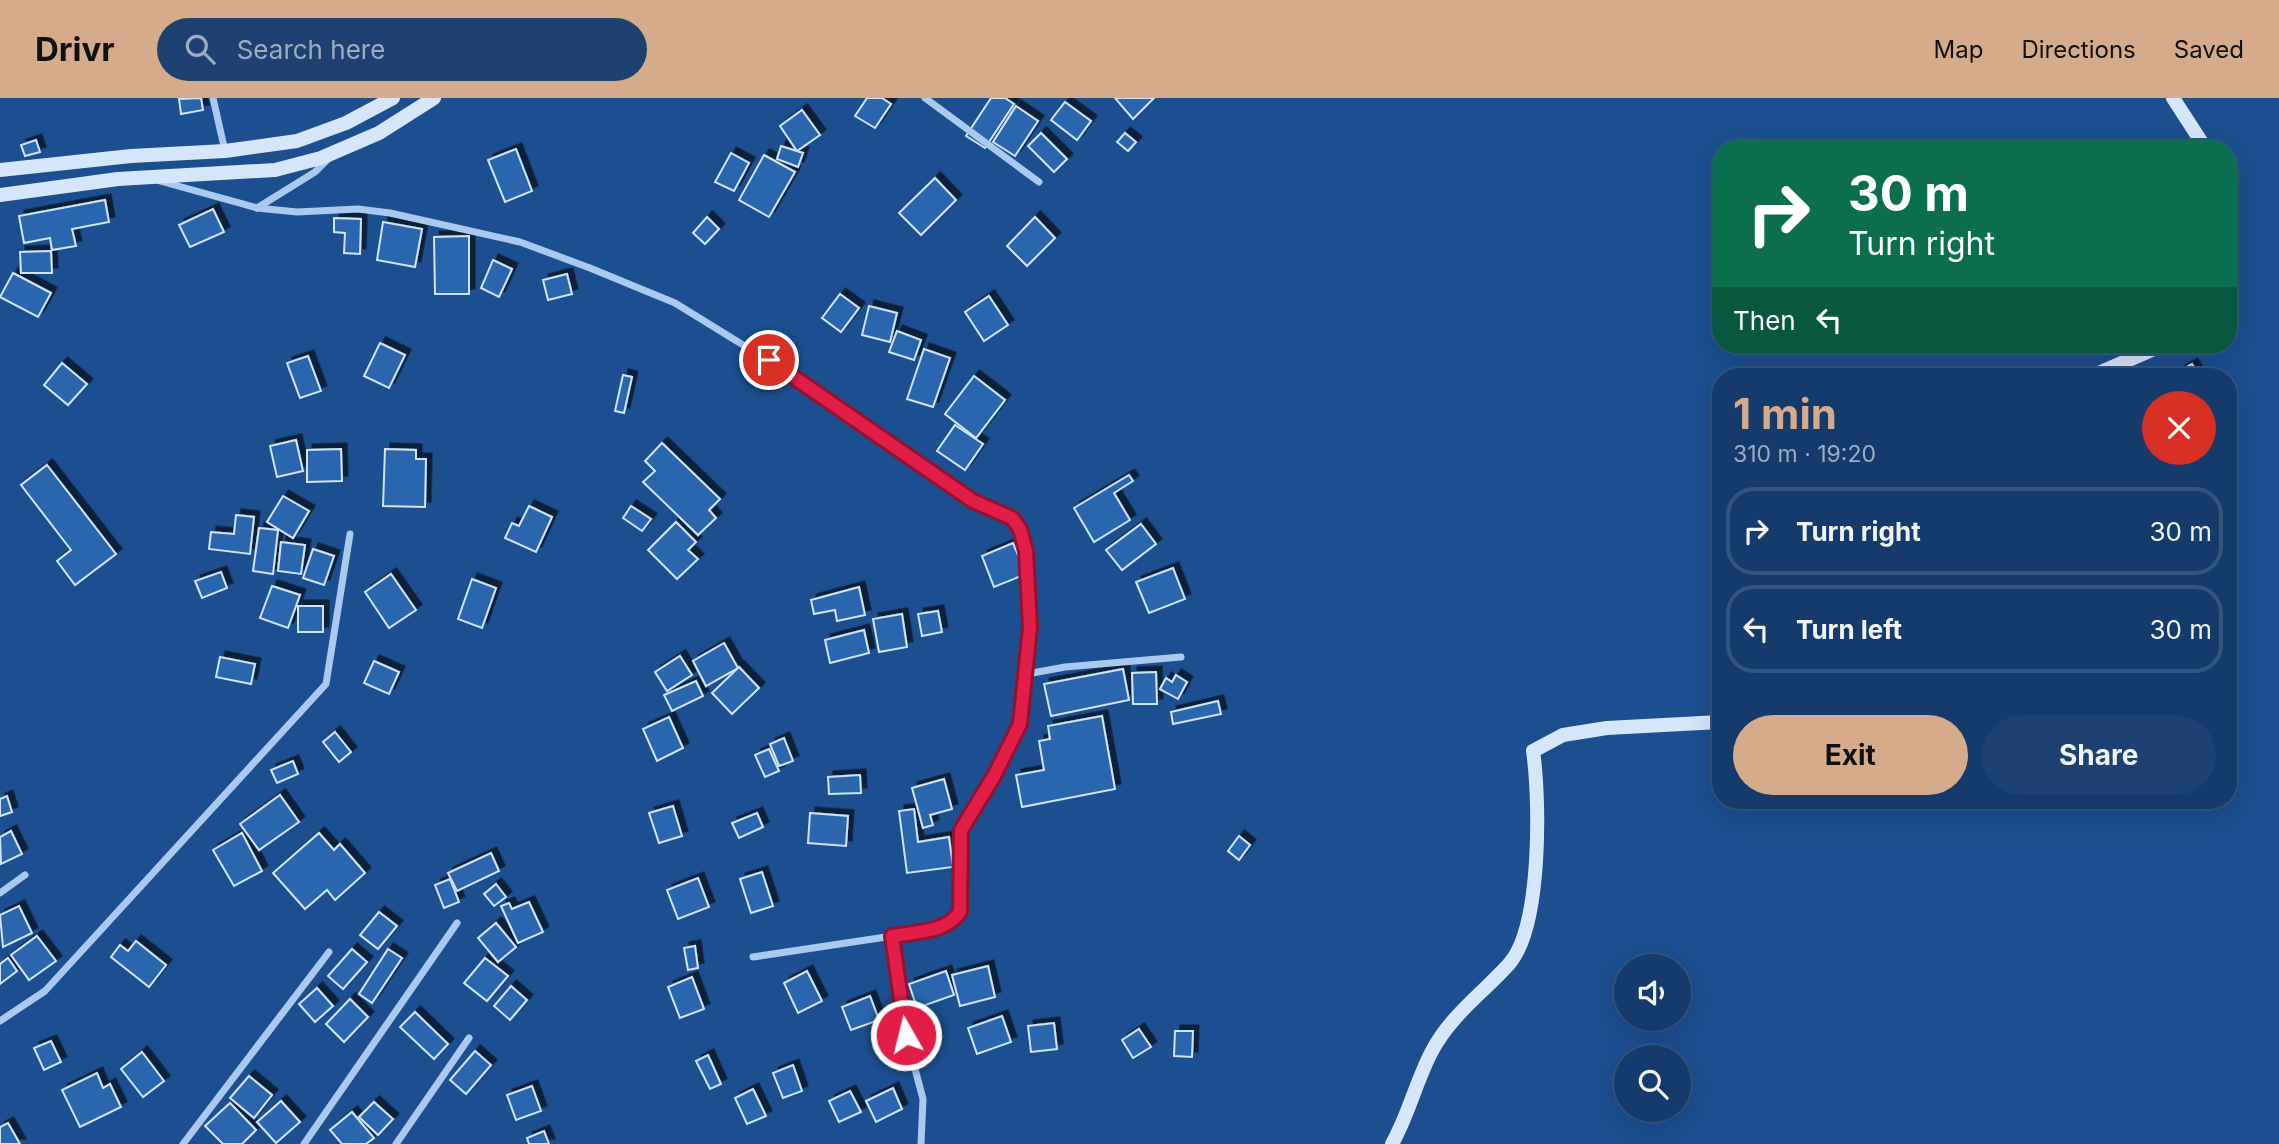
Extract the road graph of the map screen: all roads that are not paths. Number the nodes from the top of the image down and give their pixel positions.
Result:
1 (213, 98) edge
2 (393, 98) edge
3 (434, 98) edge
4 (925, 98) edge
5 (2173, 98) edge
6 (380, 102) edge
7 (2200, 140) edge
8 (225, 151) junction
9 (331, 153) junction
10 (68, 162) junction
11 (0, 170) edge
12 (150, 178) junction
13 (1039, 182) dead end
14 (69, 185) junction
15 (0, 195) edge
16 (257, 208) junction
17 (2142, 354) edge
18 (2110, 368) edge
19 (350, 534) dead end
20 (1181, 657) dead end
21 (1027, 674) junction
22 (1712, 722) edge
23 (25, 875) dead end
24 (0, 893) edge
25 (457, 923) dead end
26 (892, 936) junction
27 (329, 952) dead end
28 (753, 957) dead end
29 (0, 1021) edge
30 (469, 1038) dead end
31 (183, 1144) edge
32 (304, 1144) edge
33 (396, 1144) edge
34 (921, 1144) edge
35 (1392, 1144) edge

1 - 8 street
2 - 6 main road
3 - 9 main road
4 - 13 street
5 - 7 main road
6 - 8 main road
8 - 10 main road
9 - 12 main road
9 - 16 street
10 - 11 main road
10 - 14 main road
12 - 14 main road
12 - 16 street
14 - 15 main road
16 - 21 street
17 - 18 main road
19 - 29 street
20 - 21 street
21 - 26 street
22 - 35 main road
23 - 24 street
25 - 32 street
26 - 28 street
26 - 34 street
27 - 31 street
30 - 33 street

